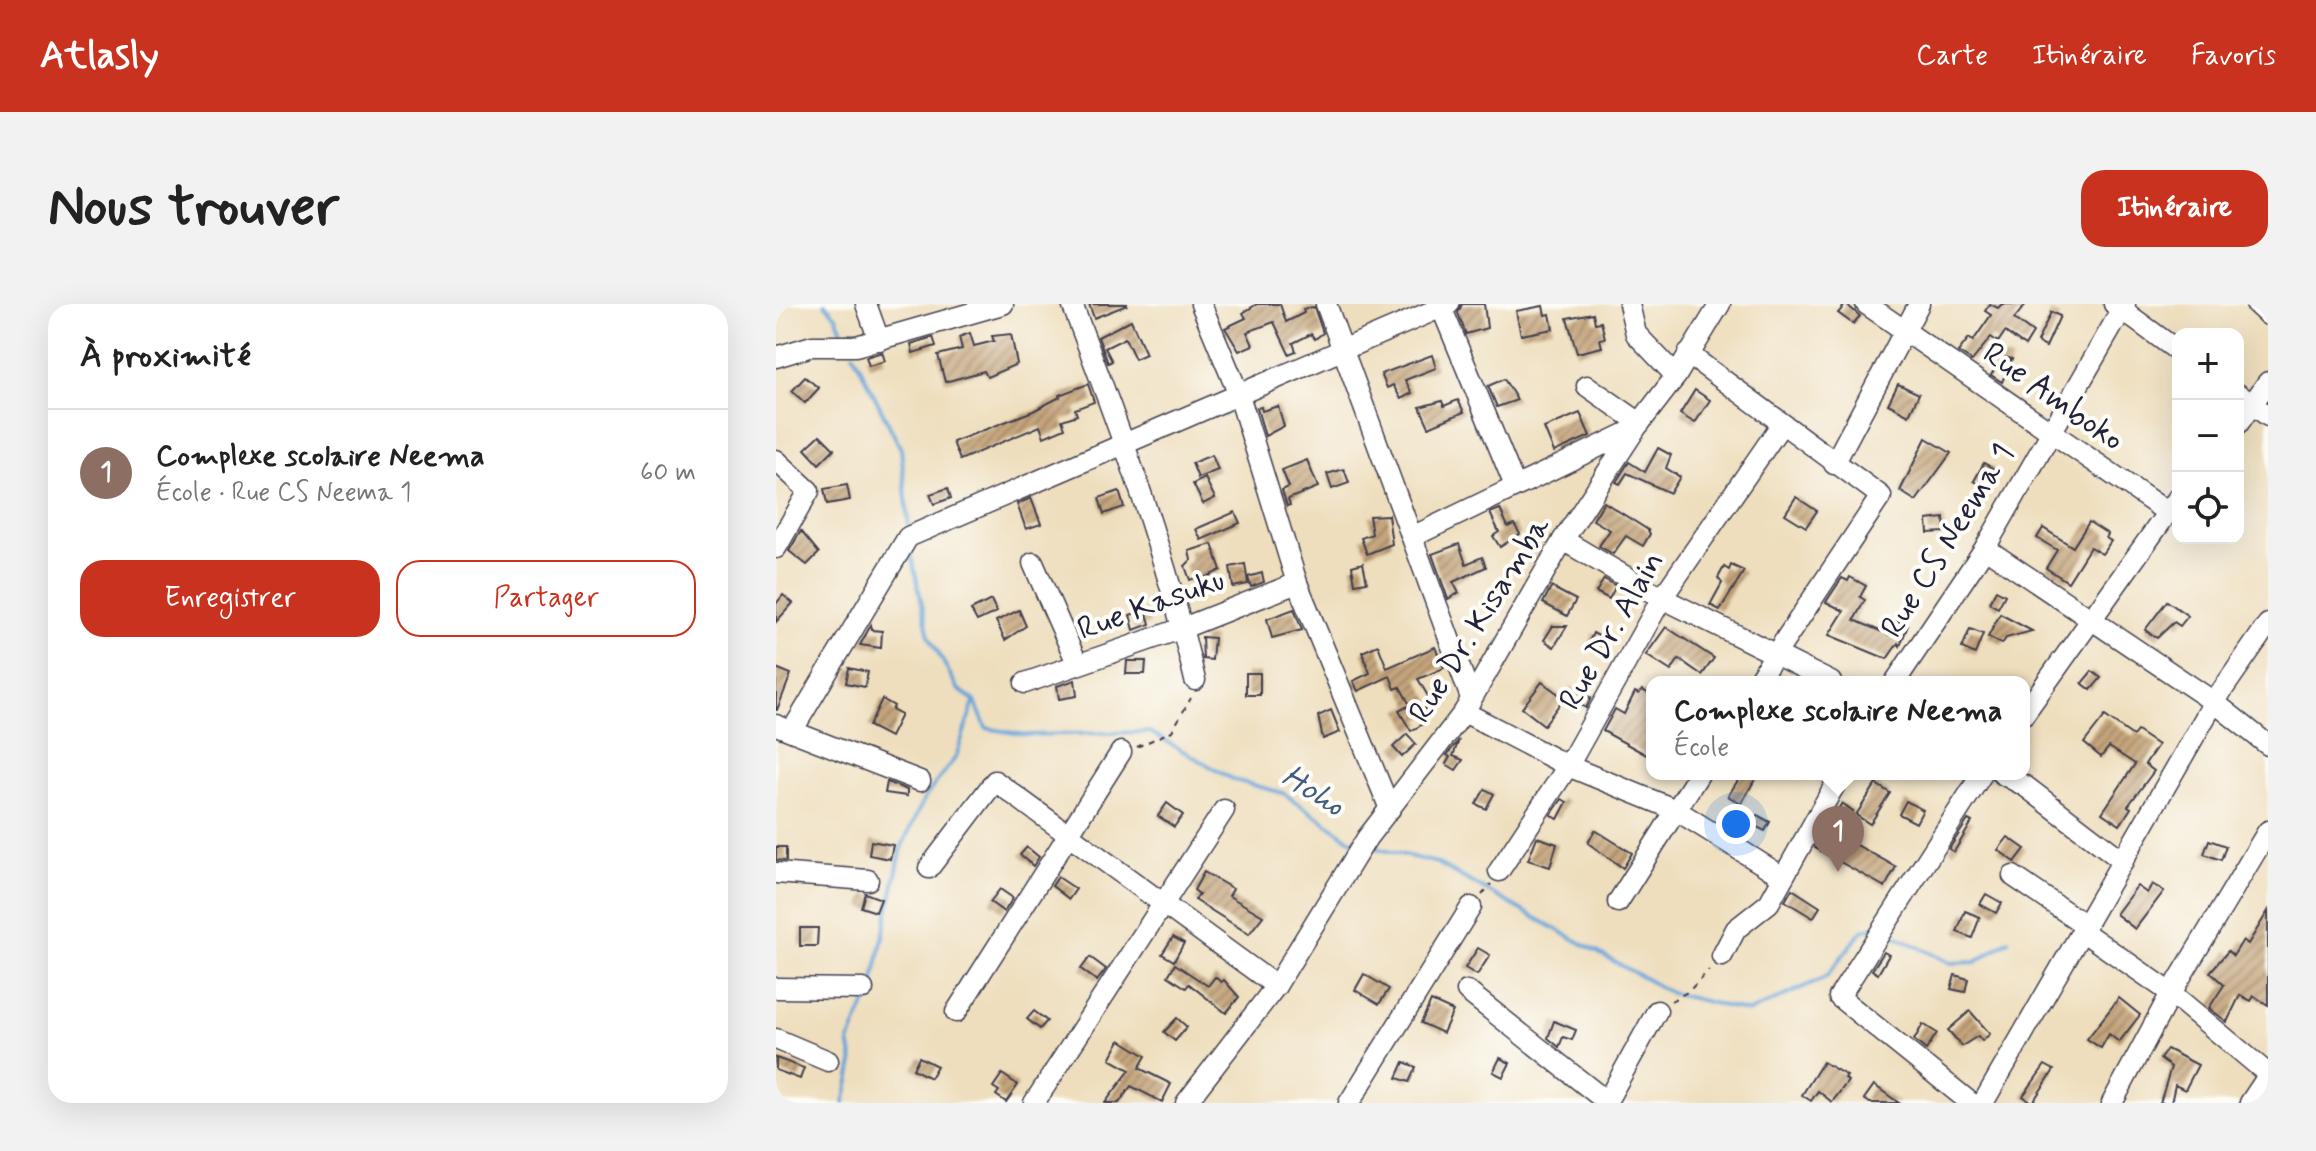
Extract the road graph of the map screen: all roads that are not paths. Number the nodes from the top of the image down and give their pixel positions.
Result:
1 (866, 304) edge
2 (1003, 304) edge
3 (1072, 304) edge
4 (1201, 304) edge
5 (1326, 304) edge
6 (1629, 304) edge
7 (1720, 304) edge
8 (1866, 304) edge
9 (1919, 304) edge
10 (2256, 304) edge
11 (1443, 305) edge
12 (2120, 306) edge
13 (2268, 315) edge
14 (1904, 330) junction
15 (879, 340) junction
16 (2172, 346) edge
17 (1342, 349) junction
18 (1688, 354) junction
19 (776, 357) edge
20 (1676, 376) junction
21 (2268, 382) edge
22 (1587, 386) dead end
23 (1239, 395) junction
24 (2253, 405) edge
25 (1638, 425) junction
26 (1781, 425) junction
27 (2051, 431) junction
28 (1126, 445) junction
29 (776, 460) edge
30 (1834, 464) junction
31 (1515, 486) junction
32 (2172, 505) edge
33 (1412, 537) junction
34 (1563, 540) junction
35 (776, 548) edge
36 (1985, 548) junction
37 (1033, 563) dead end
38 (1297, 583) junction
39 (1662, 598) junction
40 (2092, 620) junction
41 (2268, 624) edge
42 (1183, 628) junction
43 (1776, 652) junction
44 (1077, 663) junction
45 (1761, 676) edge
46 (1820, 676) edge
47 (1899, 676) edge
48 (1195, 680) road end
49 (1025, 683) dead end
50 (2214, 702) junction
51 (1467, 705) junction
52 (2030, 706) edge
53 (784, 728) edge
54 (2268, 745) edge
55 (1121, 752) dead end
56 (1568, 766) junction
57 (1695, 780) edge
58 (1838, 780) edge
59 (1978, 780) edge
60 (2014, 780) edge
61 (920, 781) dead end
62 (1390, 809) junction
63 (1224, 810) dead end
64 (1676, 810) junction
65 (2268, 831) edge
66 (1067, 834) junction
67 (2123, 861) junction
68 (929, 868) dead end
69 (776, 873) edge
70 (2013, 876) dead end
71 (1495, 877) road end
72 (1783, 877) junction
73 (868, 880) dead end
74 (1478, 900) road end
75 (1618, 902) dead end
76 (1164, 904) junction
77 (2084, 928) junction
78 (1722, 956) road end
79 (1276, 986) junction
80 (776, 988) edge
81 (863, 989) dead end
82 (1467, 991) dead end
83 (2171, 993) junction
84 (1657, 1011) dead end
85 (956, 1012) dead end
86 (776, 1039) edge
87 (828, 1061) dead end
88 (2268, 1075) edge
89 (1034, 1103) edge
90 (1186, 1103) edge
91 (1349, 1103) edge
92 (1607, 1103) edge
93 (1971, 1103) edge
94 (1983, 1103) edge
95 (2112, 1103) edge
96 (2250, 1103) edge

1 - 15 street
2 - 15 street
3 - 28 street
4 - 23 street
5 - 17 street
6 - 20 street
7 - 18 street, Rue Dr. Kisamba
8 - 14 street, Rue Amboko
9 - 14 street
10 - 13 street
11 - 17 street
11 - 31 street
12 - 16 street
12 - 27 street, Rue CS Neema 1
14 - 27 street, Rue Amboko
14 - 30 street
15 - 19 street
17 - 23 street
17 - 33 street
18 - 20 street, Rue Dr. Kisamba
18 - 26 street
20 - 25 street, Rue Dr. Kisamba
21 - 24 street
22 - 25 street
23 - 28 street
23 - 38 street
25 - 31 street, Rue Dr. Kisamba
25 - 34 street, Rue Dr. Kisamba
26 - 30 street
26 - 39 street, Rue Dr. Alain
27 - 32 street, Rue Amboko
27 - 36 street, Rue CS Neema 1
28 - 42 street
28 - 53 street
29 - 35 street
30 - 43 street
31 - 33 street, Rue Dr. Kisamba
32 - 40 street
33 - 51 street
34 - 39 street
34 - 51 street, Rue Dr. Kisamba
36 - 40 street
36 - 47 street, Rue CS Neema 1
37 - 44 street
38 - 42 street, Rue Kasuku
38 - 62 street
39 - 43 street
39 - 56 street, Rue Dr. Alain
40 - 50 street
40 - 52 street
41 - 50 street
42 - 44 street, Rue Kasuku
42 - 48 street
43 - 45 street
43 - 46 street
44 - 49 street, Rue Kasuku
50 - 54 street
50 - 67 street
51 - 56 street
51 - 62 street, Rue Dr. Kisamba
53 - 61 street
55 - 66 street
56 - 64 street
56 - 71 street, Rue Dr. Alain
57 - 64 street
58 - 72 street
59 - 93 street
60 - 67 street
62 - 79 street, Rue Dr. Kisamba
63 - 76 street
64 - 72 street
64 - 75 street
65 - 83 street
66 - 68 street
66 - 76 street
66 - 85 street
67 - 77 street
69 - 73 street
70 - 77 street
72 - 78 street
74 - 91 street
76 - 79 street
76 - 89 street
77 - 83 street
77 - 94 street
79 - 90 street, Rue Dr. Kisamba
80 - 81 street
82 - 92 street
83 - 88 street
83 - 95 street
84 - 92 street
86 - 87 street
88 - 96 street

